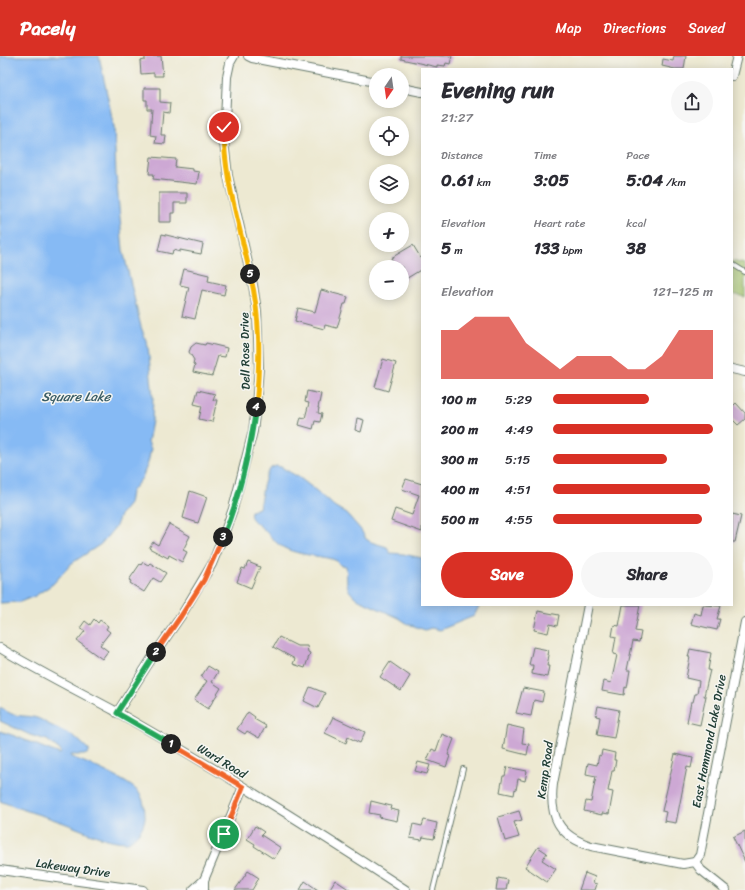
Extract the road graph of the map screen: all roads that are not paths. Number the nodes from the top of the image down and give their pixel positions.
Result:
1 (234, 56) edge
2 (248, 56) edge
3 (737, 56) edge
4 (733, 72) edge
5 (369, 81) edge
6 (409, 89) edge
7 (421, 92) edge
8 (733, 265) edge
9 (745, 272) edge
10 (733, 369) edge
11 (745, 372) edge
12 (588, 606) edge
13 (745, 622) edge
14 (0, 648) edge
15 (117, 713) junction
16 (463, 769) dead end
17 (243, 787) junction
18 (694, 862) junction
19 (0, 870) edge
20 (204, 880) junction
21 (143, 890) edge
22 (193, 890) edge
23 (204, 890) edge
24 (406, 890) edge
25 (433, 890) edge
26 (726, 890) edge

1 - 15 street, Dell Rose Drive
2 - 5 street
3 - 4 street
6 - 7 street
8 - 9 lane
10 - 11 street
12 - 18 street, Kemp Road
13 - 18 street, East Hammond Lake Drive
14 - 15 street, Ward Road
15 - 17 street, Ward Road
16 - 25 lane
17 - 20 street
17 - 24 street, Ward Road
18 - 26 street
19 - 21 street, Lakeway Drive
20 - 22 street
20 - 23 street

